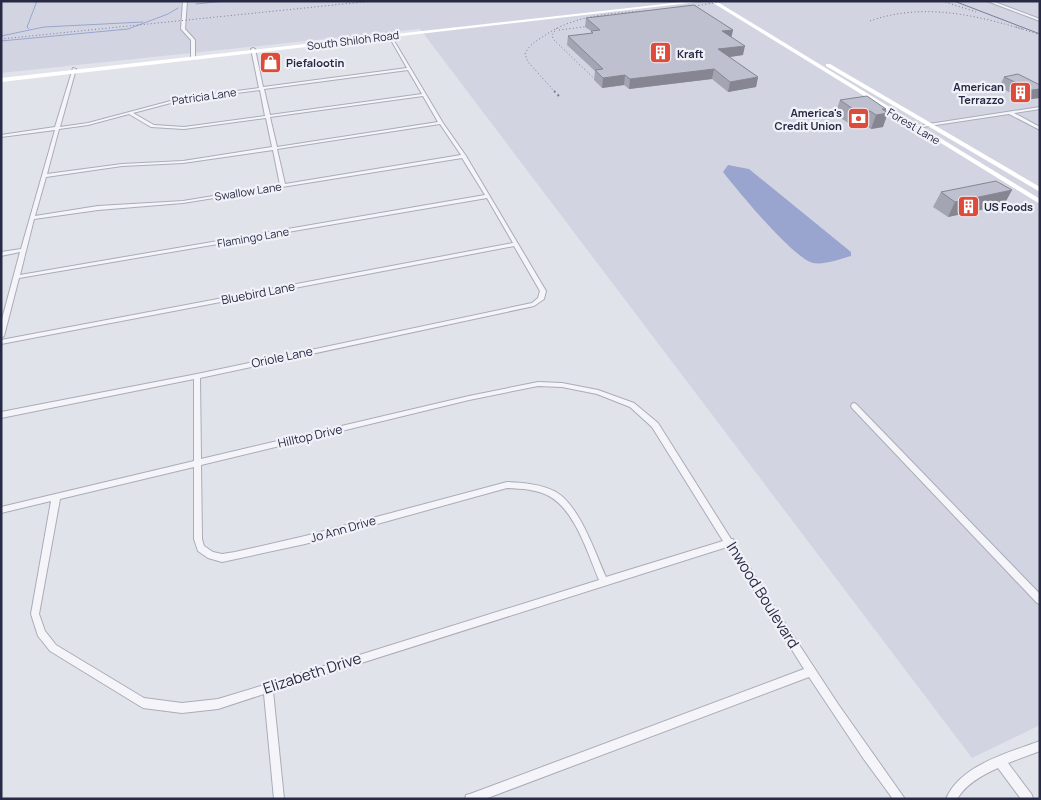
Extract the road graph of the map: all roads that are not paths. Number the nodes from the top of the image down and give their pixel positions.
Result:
1 (185, 1) edge
2 (678, 1) edge
3 (704, 1) edge
4 (712, 1) edge
5 (724, 1) edge
6 (988, 1) edge
7 (1040, 20) edge
8 (389, 35) junction
9 (253, 50) junction
10 (193, 57) junction
11 (73, 70) junction
12 (409, 70) junction
13 (1, 79) edge
14 (262, 88) junction
15 (424, 95) junction
16 (1040, 108) edge
17 (1009, 112) junction
18 (130, 113) junction
19 (268, 116) junction
20 (441, 124) junction
21 (928, 125) junction
22 (916, 127) junction
23 (56, 129) junction
24 (1040, 129) edge
25 (1, 136) edge
26 (274, 148) junction
27 (464, 156) junction
28 (44, 176) junction
29 (1007, 182) junction
30 (283, 186) junction
31 (1040, 190) edge
32 (488, 196) junction
33 (1040, 196) edge
34 (1040, 202) edge
35 (32, 218) junction
36 (516, 244) junction
37 (24, 250) junction
38 (1, 254) edge
39 (17, 277) junction
40 (1, 336) edge
41 (1, 342) edge
42 (197, 376) junction
43 (620, 400) joint
44 (854, 406) dead end
45 (1, 415) edge
46 (197, 463) junction
47 (56, 497) junction
48 (1, 510) edge
49 (730, 542) junction
50 (604, 582) junction
51 (1040, 600) edge
52 (811, 671) junction
53 (268, 687) junction
54 (1040, 746) edge
55 (1001, 763) junction
56 (280, 799) edge
57 (470, 799) edge
58 (900, 799) edge
59 (951, 799) edge
60 (1028, 799) edge

1 - 10 street
2 - 8 main road, South Shiloh Road
3 - 8 main road, South Shiloh Road
4 - 22 main road, Forest Lane
5 - 21 main road, Forest Lane
6 - 7 street
8 - 9 main road, South Shiloh Road
8 - 12 street
9 - 10 main road, South Shiloh Road
9 - 14 street
10 - 11 main road, South Shiloh Road
11 - 13 main road, South Shiloh Road
11 - 23 street
12 - 14 street, Patricia Lane
12 - 15 street
14 - 18 street, Patricia Lane
14 - 19 street
15 - 19 street
15 - 20 street
16 - 17 street
17 - 21 street
17 - 24 street
18 - 19 street
18 - 23 street, Patricia Lane
19 - 26 street
20 - 26 street
20 - 27 street
21 - 22 street
21 - 31 main road, Forest Lane
22 - 29 main road, Forest Lane
23 - 25 street, Patricia Lane
23 - 28 street
26 - 28 street
26 - 30 street
27 - 30 street, Swallow Lane
27 - 32 street
28 - 35 street
29 - 33 main road
29 - 34 main road, Forest Lane
30 - 35 street, Swallow Lane
32 - 36 street
32 - 39 street, Flamingo Lane
35 - 37 street
36 - 41 street, Bluebird Lane
36 - 42 street, Oriole Lane
37 - 38 street
37 - 39 street
39 - 40 street
42 - 45 street, Oriole Lane
42 - 46 street, Jo Ann Drive
43 - 46 street, Hilltop Drive
43 - 49 street, Inwood Boulevard
44 - 51 street
46 - 47 street, Hilltop Drive
46 - 50 street, Jo Ann Drive
47 - 48 street, Hilltop Drive
47 - 53 street, Elizabeth Drive
49 - 50 street, Elizabeth Drive
49 - 52 street, Inwood Boulevard
50 - 53 street, Elizabeth Drive
52 - 57 street
52 - 58 street, Inwood Boulevard
53 - 56 street
54 - 55 street
55 - 59 street
55 - 60 street

